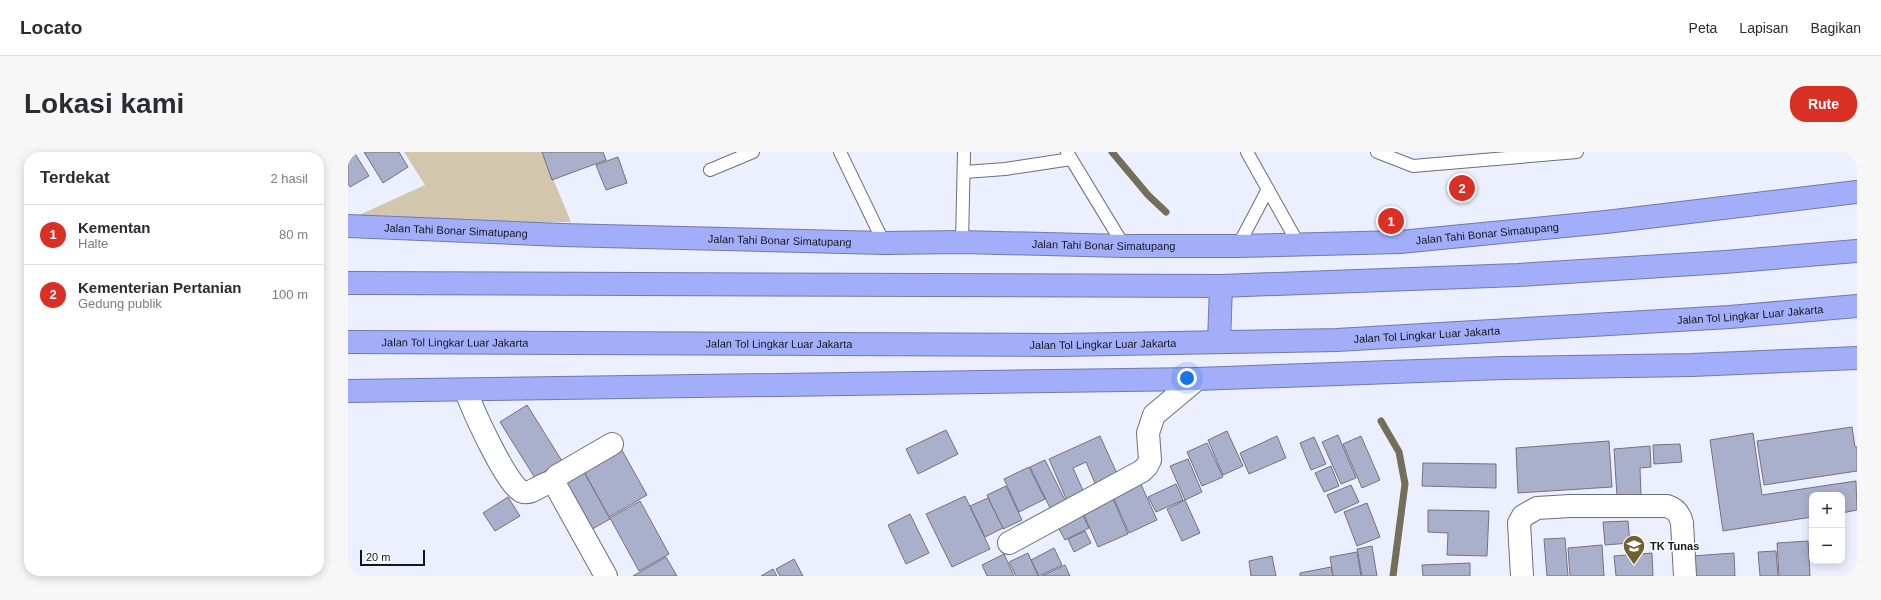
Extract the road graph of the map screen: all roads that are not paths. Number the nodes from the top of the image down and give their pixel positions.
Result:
1 (753, 152) edge
2 (840, 152) edge
3 (964, 152) edge
4 (1247, 152) edge
5 (1377, 152) edge
6 (1577, 152) edge
7 (1069, 155) edge
8 (710, 170) dead end
9 (965, 172) junction
10 (1268, 189) junction
11 (1857, 192) edge
12 (348, 226) edge
13 (962, 242) junction
14 (884, 243) junction
15 (1299, 244) junction
16 (1124, 246) junction
17 (1238, 246) junction
18 (1857, 251) edge
19 (348, 283) edge
20 (1221, 286) junction
21 (1857, 306) edge
22 (348, 342) edge
23 (1219, 342) junction
24 (1857, 358) edge
25 (1197, 379) junction
26 (466, 391) junction
27 (348, 392) edge
28 (612, 444) dead end
29 (552, 482) junction
30 (1008, 543) dead end
31 (606, 576) edge
32 (1522, 576) edge
33 (1685, 576) edge

1 - 8 lane
2 - 14 lane
3 - 9 lane
4 - 10 lane
5 - 6 lane
7 - 9 lane
7 - 16 lane
9 - 13 lane
10 - 15 lane
10 - 17 lane
11 - 15 highway, Jalan Tahi Bonar Simatupang
12 - 14 highway, Jalan Tahi Bonar Simatupang
13 - 14 highway, Jalan Tahi Bonar Simatupang
13 - 16 highway, Jalan Tahi Bonar Simatupang
15 - 17 highway, Jalan Tahi Bonar Simatupang
16 - 17 highway, Jalan Tahi Bonar Simatupang
18 - 20 highway
19 - 20 highway
20 - 23 highway
21 - 23 highway, Jalan Tol Lingkar Luar Jakarta
22 - 23 highway, Jalan Tol Lingkar Luar Jakarta
24 - 25 highway
25 - 26 highway
25 - 30 street
26 - 27 highway
26 - 29 street
28 - 29 street
29 - 31 street
32 - 33 street

